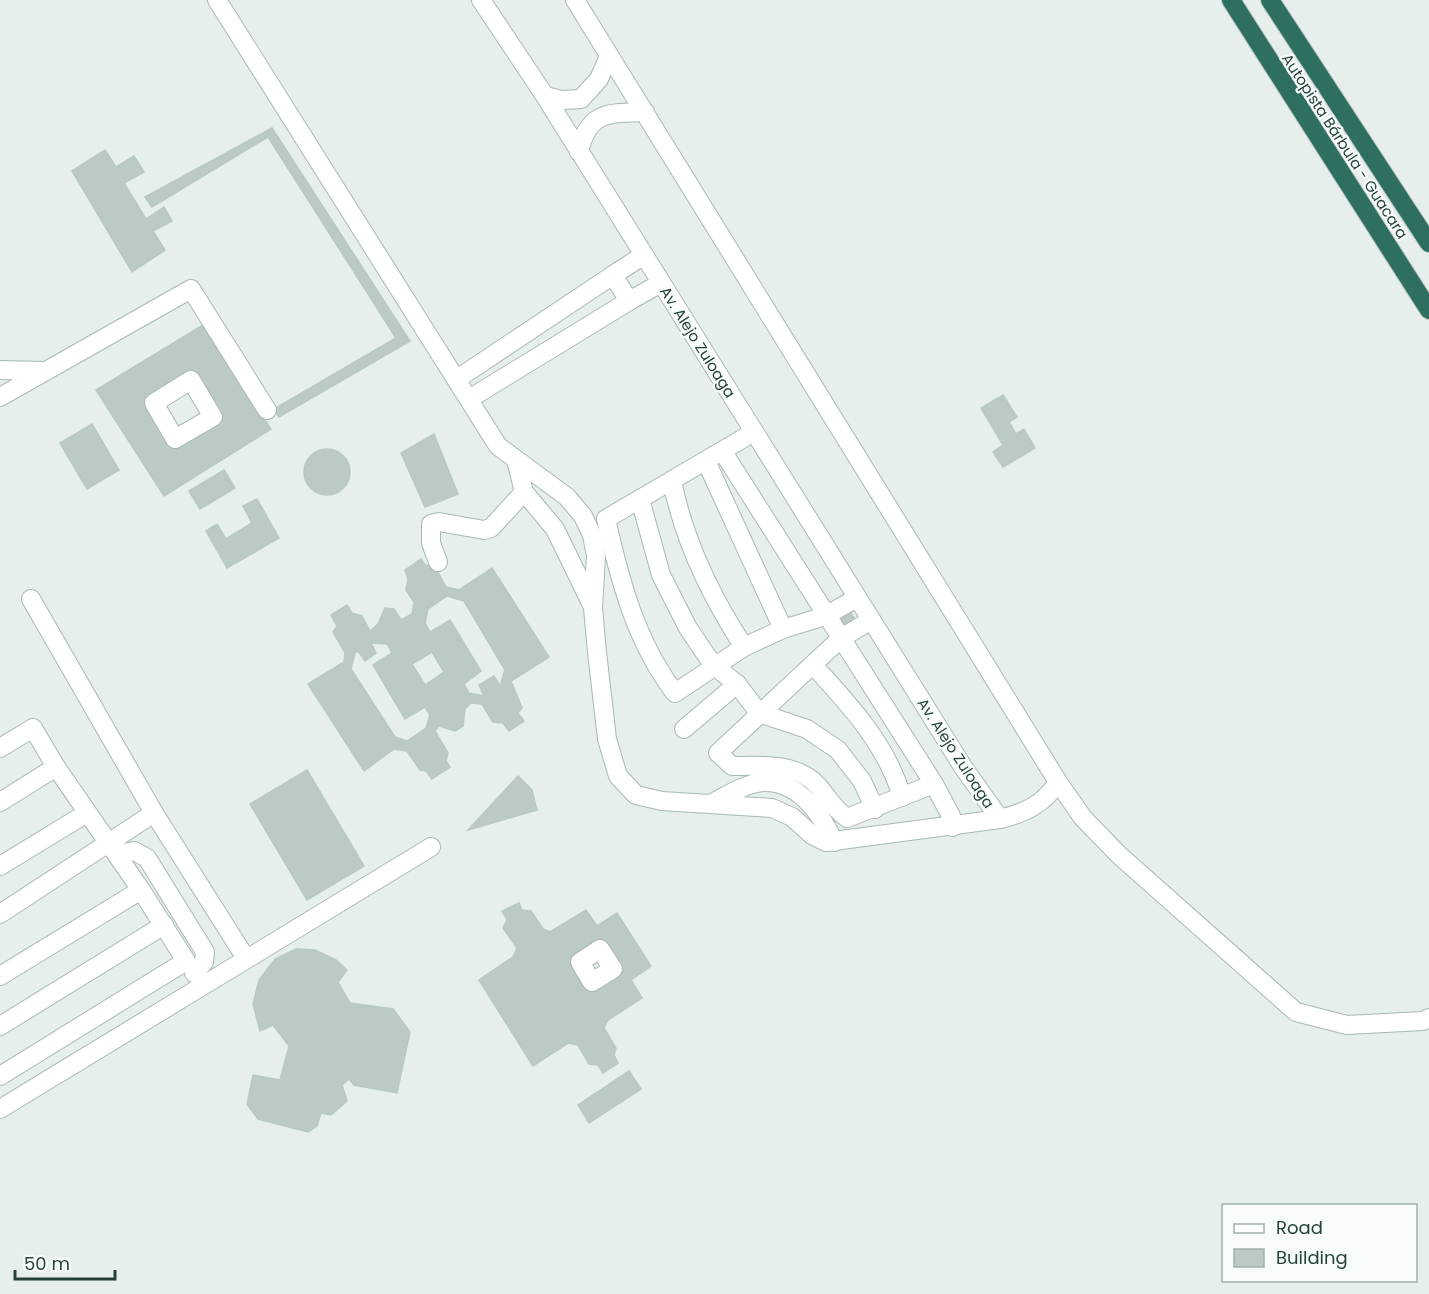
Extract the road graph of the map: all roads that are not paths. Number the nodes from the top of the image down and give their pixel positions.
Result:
1 (217, 0) edge
2 (481, 0) edge
3 (575, 0) edge
4 (1231, 0) edge
5 (1270, 0) edge
6 (609, 56) junction
7 (545, 96) junction
8 (645, 112) junction
9 (579, 152) junction
10 (1378, 166) junction
11 (1429, 227) edge
12 (1429, 243) edge
13 (644, 255) junction
14 (613, 275) junction
15 (661, 283) junction
16 (629, 301) junction
17 (1429, 310) edge
18 (0, 370) edge
19 (45, 371) junction
20 (457, 379) junction
21 (0, 397) edge
22 (469, 399) junction
23 (267, 410) dead end
24 (754, 432) junction
25 (723, 452) junction
26 (516, 460) junction
27 (706, 461) junction
28 (672, 481) junction
29 (524, 492) junction
30 (640, 499) junction
31 (438, 562) dead end
32 (857, 598) junction
33 (31, 599) dead end
34 (593, 608) junction
35 (825, 616) junction
36 (871, 620) junction
37 (783, 629) junction
38 (840, 639) junction
39 (744, 647) junction
40 (713, 665) junction
41 (813, 665) junction
42 (737, 684) junction
43 (759, 713) junction
44 (684, 729) dead end
45 (0, 748) edge
46 (56, 767) junction
47 (1058, 782) junction
48 (934, 784) junction
49 (902, 798) junction
50 (0, 802) edge
51 (711, 804) junction
52 (875, 808) junction
53 (87, 813) junction
54 (154, 813) junction
55 (1000, 819) junction
56 (953, 827) junction
57 (834, 843) junction
58 (431, 847) dead end
59 (113, 848) junction
60 (0, 866) edge
61 (141, 890) junction
62 (0, 914) edge
63 (164, 925) junction
64 (245, 957) junction
65 (194, 973) junction
66 (0, 976) edge
67 (1426, 1019) edge
68 (0, 1026) edge
69 (2, 1070) edge
70 (0, 1109) edge

1 - 20 street
2 - 7 street, Av. Alejo Zuloaga
3 - 6 street
4 - 17 highway, Autopista Bárbula - Guacara
5 - 10 highway, Autopista Bárbula - Guacara
6 - 7 street
6 - 8 street
7 - 9 street, Av. Alejo Zuloaga
8 - 9 street
8 - 47 street
9 - 13 street, Av. Alejo Zuloaga
10 - 11 highway
10 - 12 highway, Autopista Bárbula - Guacara
13 - 14 street
13 - 15 street, Av. Alejo Zuloaga
14 - 16 street
14 - 20 street
15 - 16 street
15 - 24 street, Av. Alejo Zuloaga
16 - 22 street
18 - 19 street
19 - 21 street
19 - 23 street
20 - 22 street
22 - 26 street
24 - 25 street
24 - 32 street, Av. Alejo Zuloaga
25 - 27 street
25 - 35 street
26 - 29 street
26 - 34 street
27 - 28 street
27 - 37 street
28 - 30 street
28 - 39 street
29 - 31 street
29 - 34 street
30 - 40 street
30 - 40 street
32 - 35 street
32 - 36 street, Av. Alejo Zuloaga
33 - 54 street
34 - 51 street
35 - 37 street
35 - 38 street
36 - 38 street
36 - 55 street, Av. Alejo Zuloaga
37 - 39 street
38 - 41 street
38 - 48 street
39 - 40 street
40 - 42 street
41 - 43 street
41 - 49 street
42 - 43 street
42 - 44 street
43 - 52 street
43 - 52 street
45 - 46 street
46 - 50 street
46 - 53 street
47 - 55 street, Av. Alejo Zuloaga
47 - 67 street
48 - 49 street
48 - 56 street
49 - 52 street
51 - 57 street
51 - 57 street
53 - 59 street
53 - 60 street
54 - 59 street
54 - 64 street
55 - 56 street
56 - 57 street
58 - 64 street
59 - 61 street
59 - 62 street
59 - 65 street
61 - 63 street
61 - 66 street
63 - 65 street
63 - 68 street
64 - 65 street
65 - 69 street
65 - 70 street

